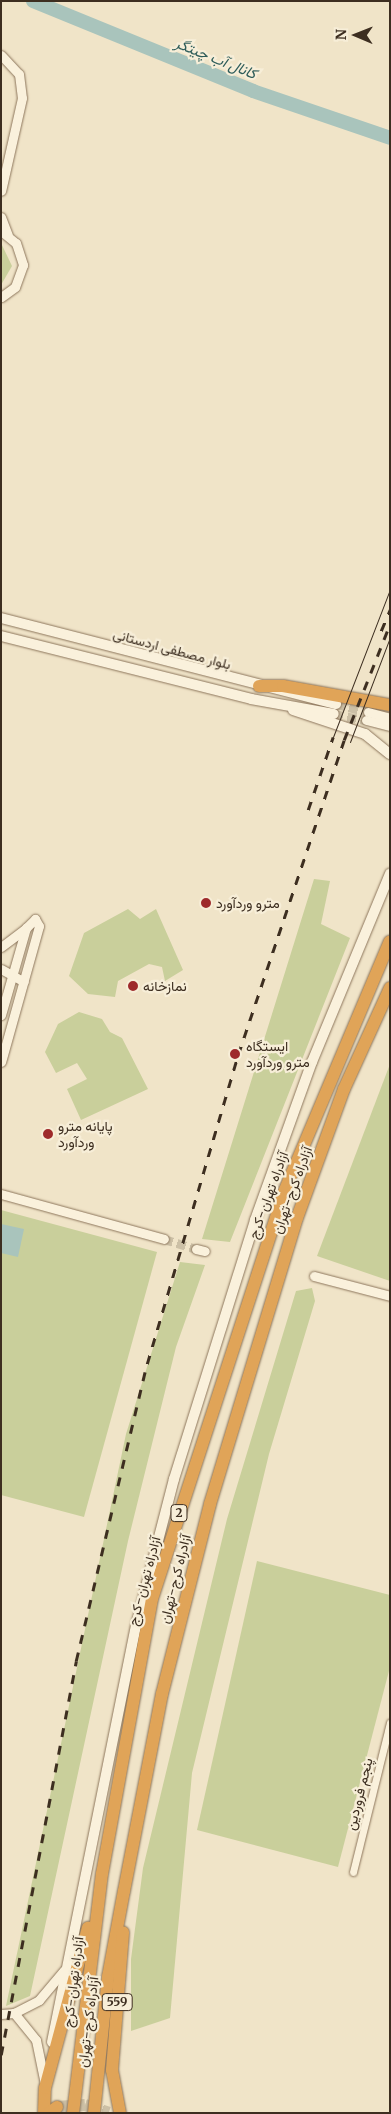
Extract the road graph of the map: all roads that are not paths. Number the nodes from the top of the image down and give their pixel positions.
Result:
1 (1, 54) edge
2 (1, 192) edge
3 (1, 217) edge
4 (5, 233) edge
5 (1, 297) edge
6 (1, 618) edge
7 (1, 636) edge
8 (259, 686) junction
9 (390, 704) edge
10 (285, 705) junction
11 (390, 718) edge
12 (390, 726) edge
13 (390, 754) edge
14 (390, 874) edge
15 (26, 928) junction
16 (390, 941) edge
17 (1, 947) edge
18 (1, 969) edge
19 (12, 976) junction
20 (24, 982) junction
21 (390, 988) edge
22 (5, 992) edge
23 (22, 992) junction
24 (1, 1015) edge
25 (1, 1062) edge
26 (1, 1194) edge
27 (164, 1239) tunnel mouth
28 (196, 1248) tunnel mouth
29 (205, 1251) dead end
30 (314, 1276) dead end
31 (390, 1296) edge
32 (390, 1722) edge
33 (353, 1872) dead end
34 (102, 1874) junction
35 (124, 1891) junction
36 (64, 1970) junction
37 (14, 2013) junction
38 (1, 2014) edge
39 (45, 2088) junction
40 (44, 2113) edge
41 (73, 2113) edge
42 (94, 2113) edge
43 (120, 2113) edge

1 - 2 street
3 - 4 street
4 - 5 street
6 - 8 main road, بلوار مصطفی اردستانی
7 - 10 main road, بلوار مصطفی اردستانی
8 - 9 highway
8 - 10 main road, بلوار مصطفی اردستانی
10 - 13 main road
11 - 12 street
14 - 36 main road
15 - 17 street
15 - 19 street
15 - 20 street
16 - 34 highway, آزادراه تهران-کرج / 2
18 - 19 street
19 - 20 street
19 - 22 street
20 - 23 street
21 - 35 highway, آزادراه کرج-تهران / 2
22 - 23 street
22 - 24 street
23 - 25 street
26 - 27 street
28 - 29 street
30 - 31 street
32 - 33 street, پنجم فروردین
34 - 39 highway
34 - 41 highway, آزادراه تهران-کرج / 2
35 - 42 highway, آزادراه کرج-تهران / 2
35 - 43 highway, 559
36 - 37 street
36 - 39 main road
37 - 38 street
37 - 39 street
39 - 40 highway

